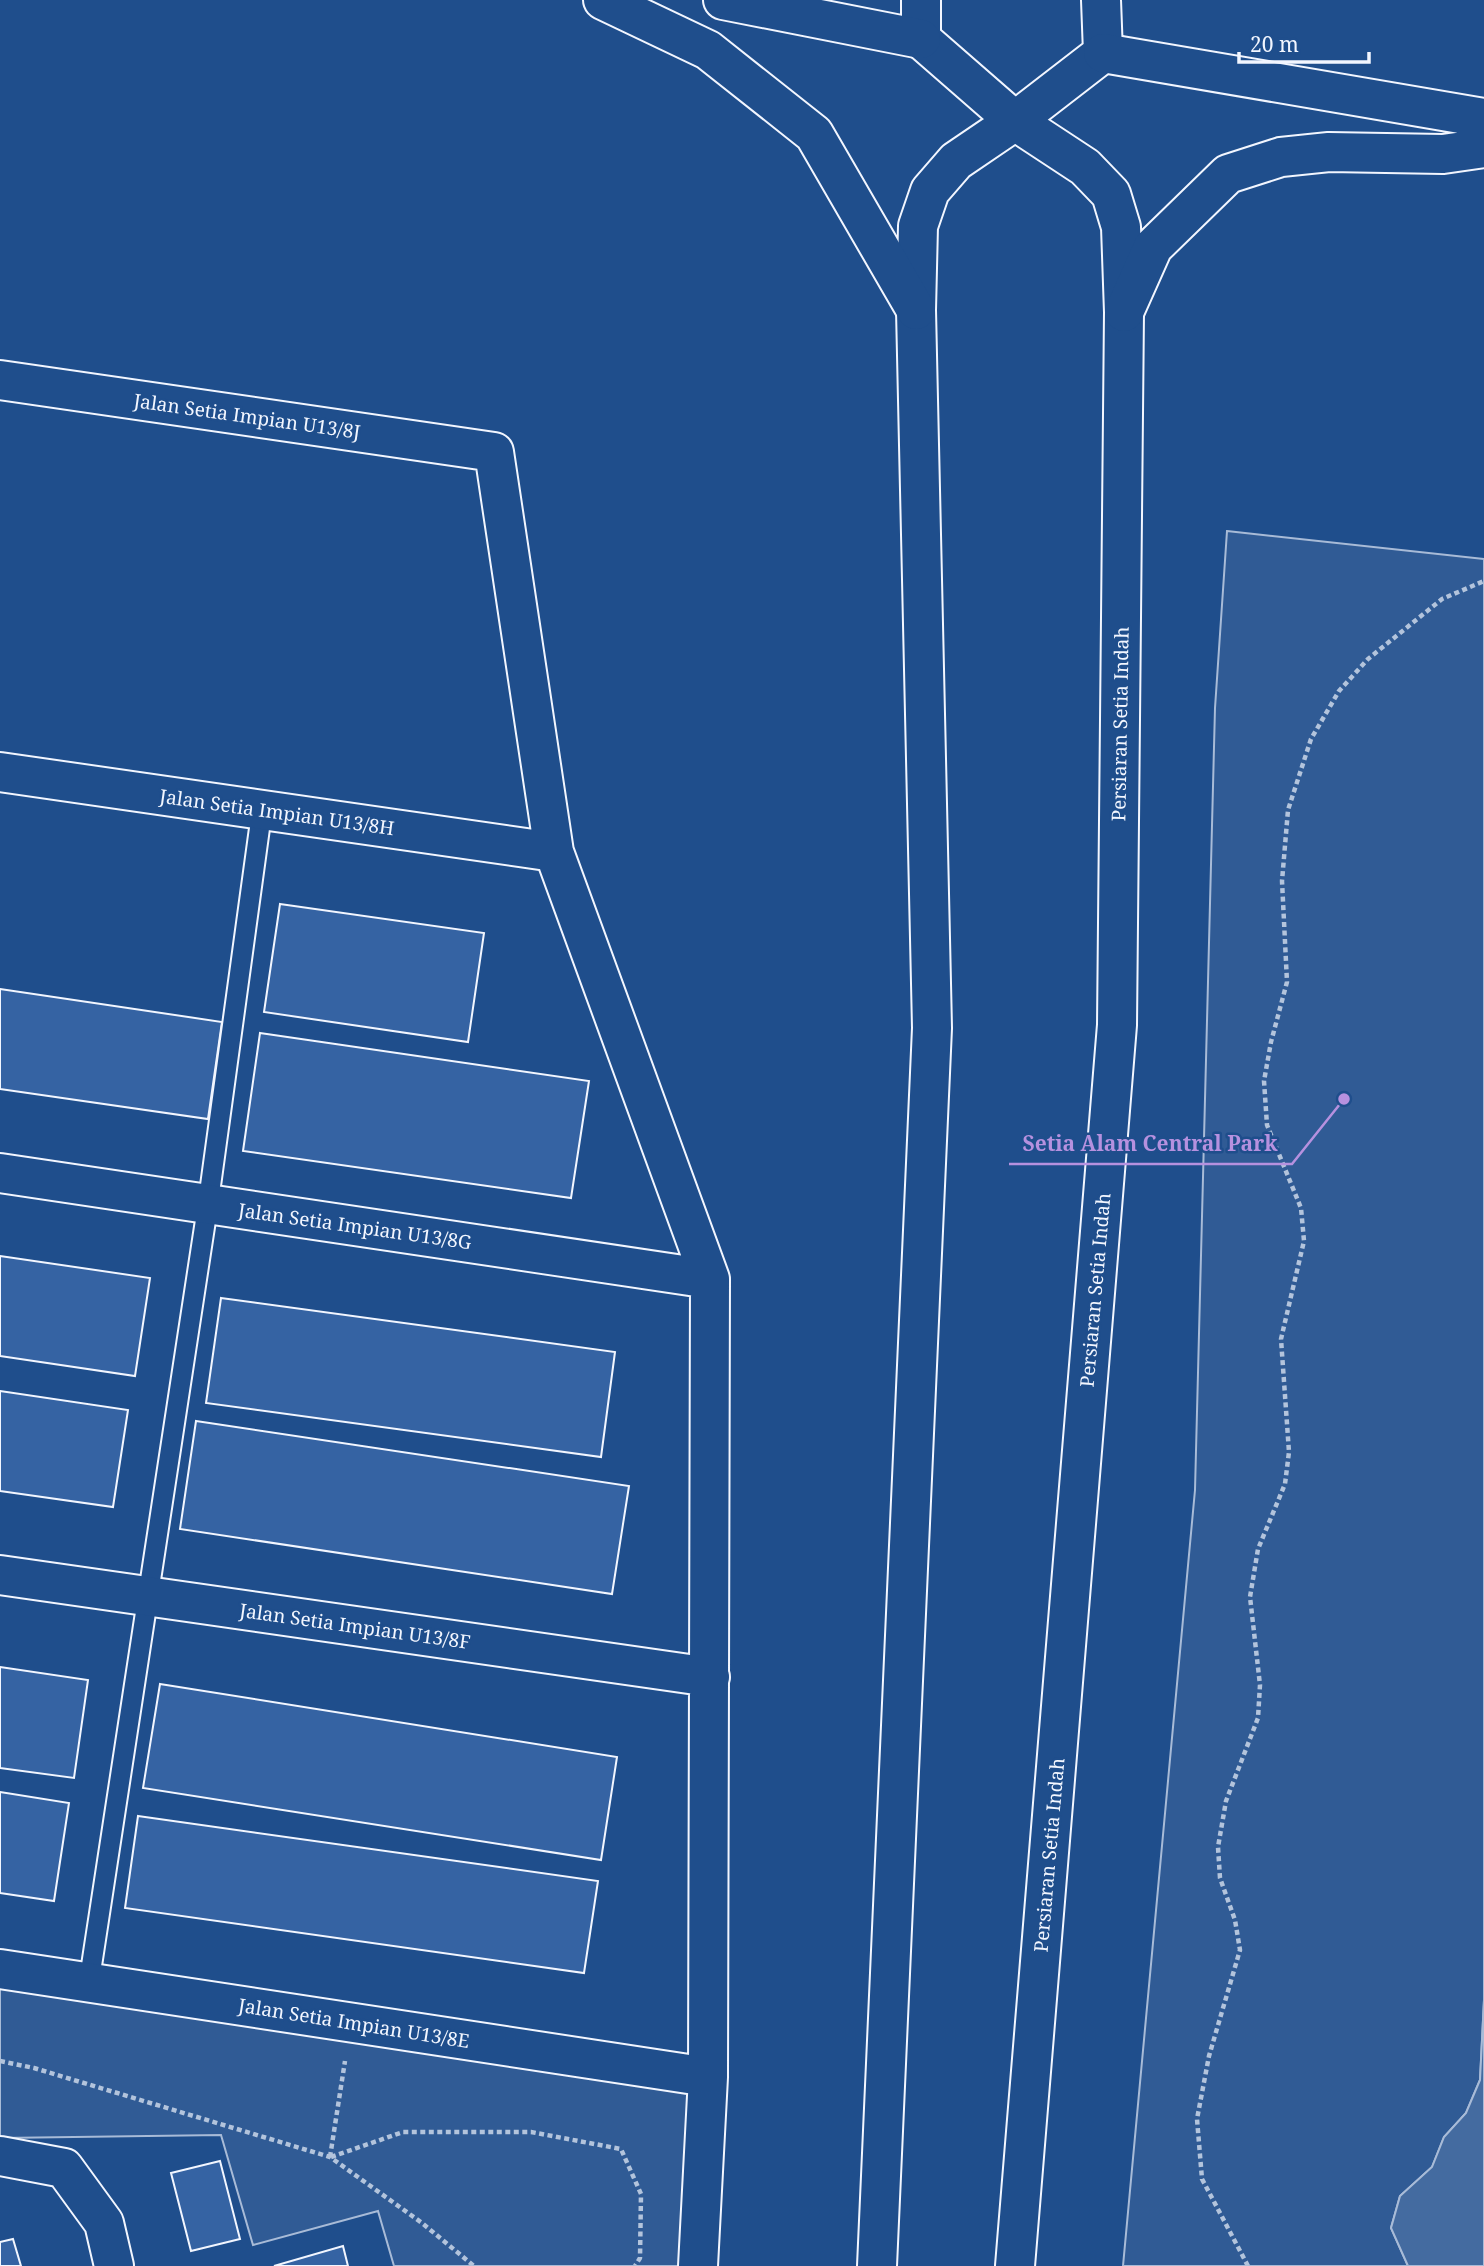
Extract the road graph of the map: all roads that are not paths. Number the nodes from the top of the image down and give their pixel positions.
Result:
1 (603, 0) edge
2 (723, 0) edge
3 (921, 0) edge
4 (1101, 0) edge
5 (921, 38) junction
6 (1103, 53) junction
7 (1484, 118) edge
8 (1015, 121) junction
9 (1484, 148) edge
10 (916, 310) junction
11 (1124, 312) junction
12 (0, 380) edge
13 (0, 772) edge
14 (262, 810) junction
15 (554, 852) junction
16 (0, 1173) edge
17 (208, 1204) junction
18 (710, 1279) junction
19 (0, 1575) edge
20 (148, 1597) junction
21 (710, 1677) junction
22 (0, 1969) edge
23 (89, 1982) junction
24 (708, 2077) junction
25 (0, 2156) edge
26 (114, 2266) edge
27 (698, 2266) edge
28 (877, 2266) edge
29 (1015, 2266) edge

1 - 10 main road
2 - 5 main road
3 - 5 main road
4 - 6 main road
5 - 8 main road, Persiaran Setia Indah
6 - 7 main road
6 - 8 main road
8 - 10 main road
8 - 11 main road, Persiaran Setia Indah
9 - 11 main road
10 - 28 main road
11 - 29 main road, Persiaran Setia Indah
12 - 15 main road, Jalan Setia Impian U13/8J
13 - 14 main road, Jalan Setia Impian U13/8H
14 - 15 main road, Jalan Setia Impian U13/8H
14 - 17 lane
15 - 18 main road
16 - 17 main road, Jalan Setia Impian U13/8G
17 - 18 main road, Jalan Setia Impian U13/8G
17 - 20 lane
18 - 21 main road
19 - 20 main road, Jalan Setia Impian U13/8F
20 - 21 main road, Jalan Setia Impian U13/8F
20 - 23 lane
21 - 24 main road
22 - 23 main road, Jalan Setia Impian U13/8E
23 - 24 main road, Jalan Setia Impian U13/8E
24 - 27 main road
25 - 26 main road

